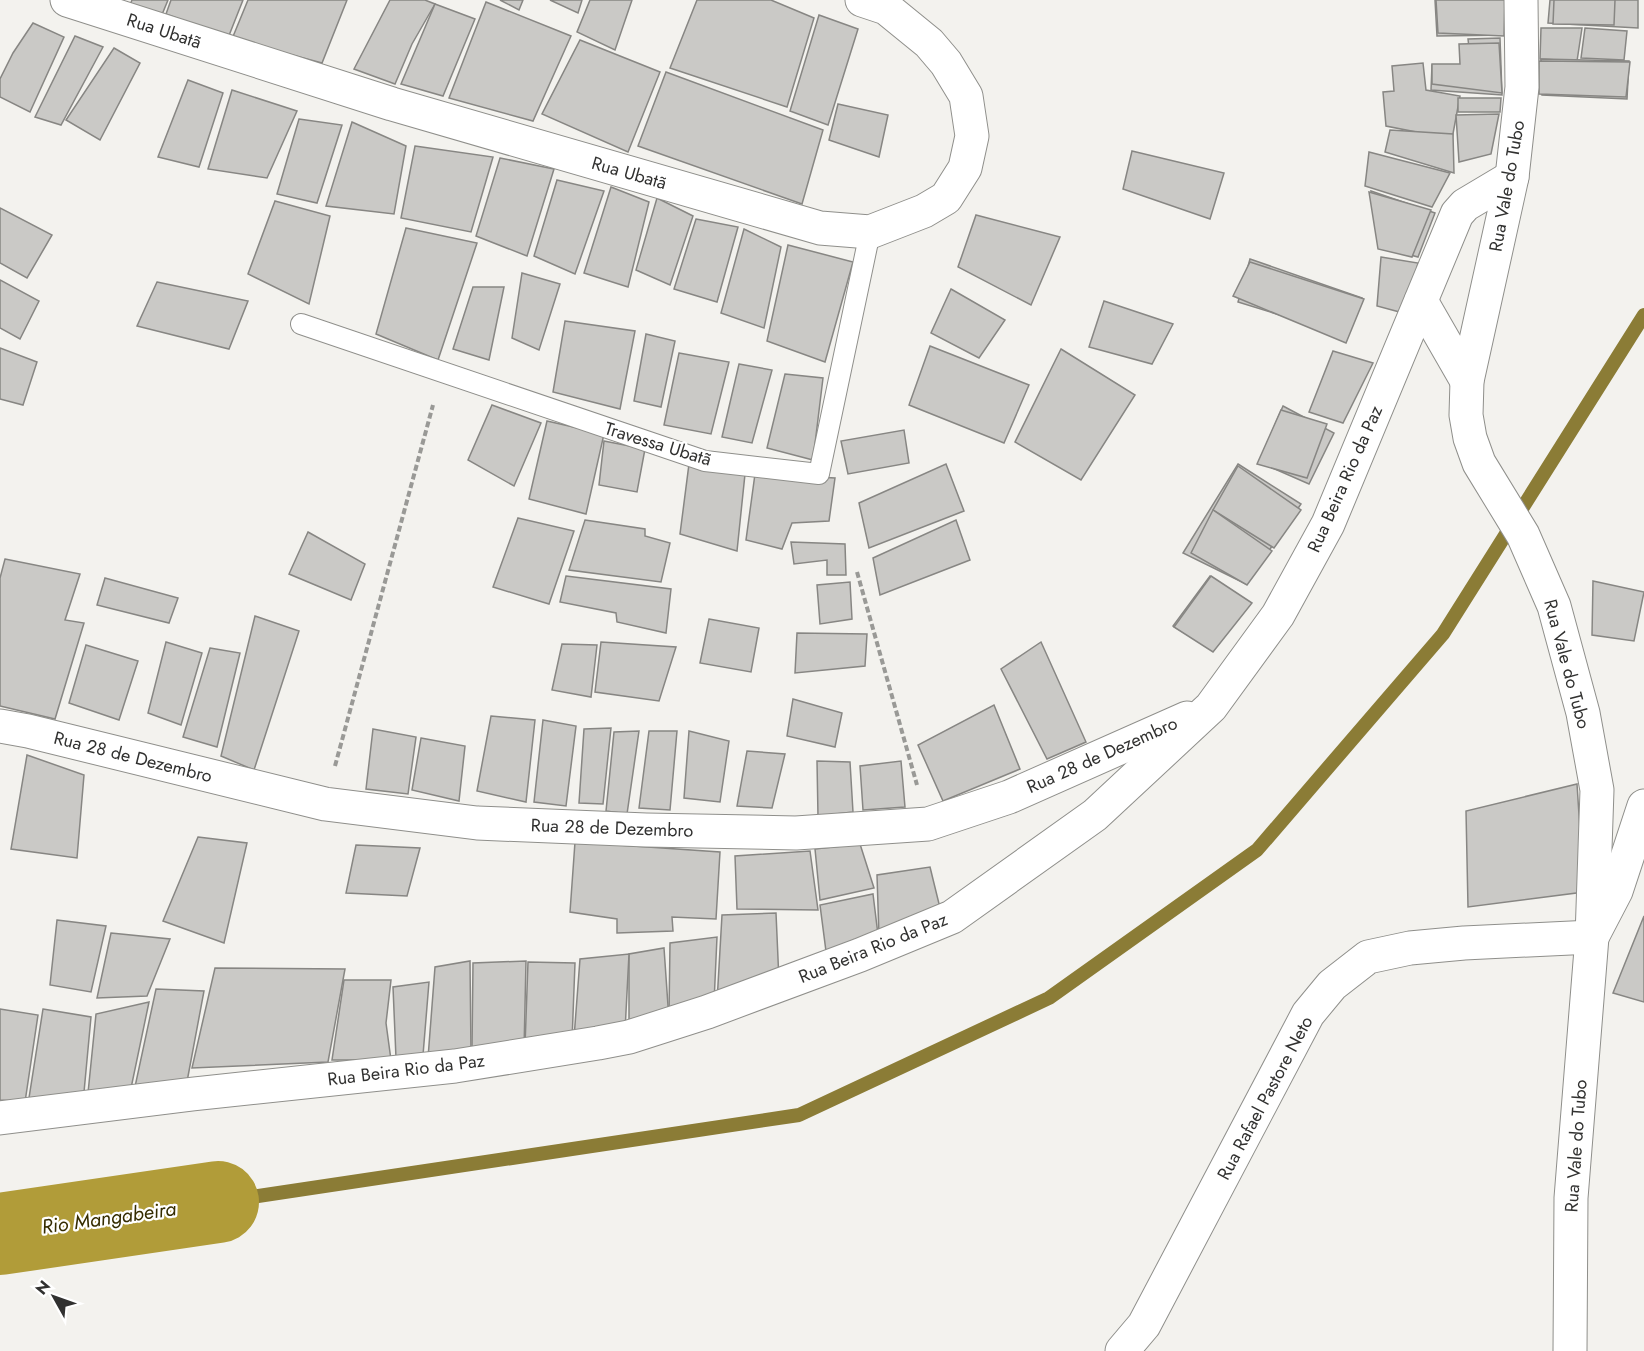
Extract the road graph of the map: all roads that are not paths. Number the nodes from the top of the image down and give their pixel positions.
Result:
1 (67, 0) edge
2 (1521, 0) edge
3 (879, 3) edge
4 (1512, 177) junction
5 (870, 232) junction
6 (1422, 301) junction
7 (301, 324) dead end
8 (1467, 381) junction
9 (1210, 707) junction
10 (0, 726) edge
11 (1644, 806) edge
12 (1592, 937) junction
13 (0, 1119) edge
14 (1122, 1351) edge
15 (1570, 1351) edge

1 - 5 street, Rua Ubatã
2 - 4 street, Rua Vale do Tubo
3 - 5 street, Rua Ubatã
4 - 6 street, Rua Beira Rio da Paz
4 - 8 street, Rua Vale do Tubo
5 - 7 lane, Travessa Ubatã
6 - 8 street
6 - 9 street, Rua Beira Rio da Paz
8 - 12 street, Rua Vale do Tubo
9 - 10 street, Rua 28 de Dezembro
9 - 13 street, Rua Beira Rio da Paz
11 - 12 street
12 - 14 street, Rua Rafael Pastore Neto
12 - 15 street, Rua Vale do Tubo

